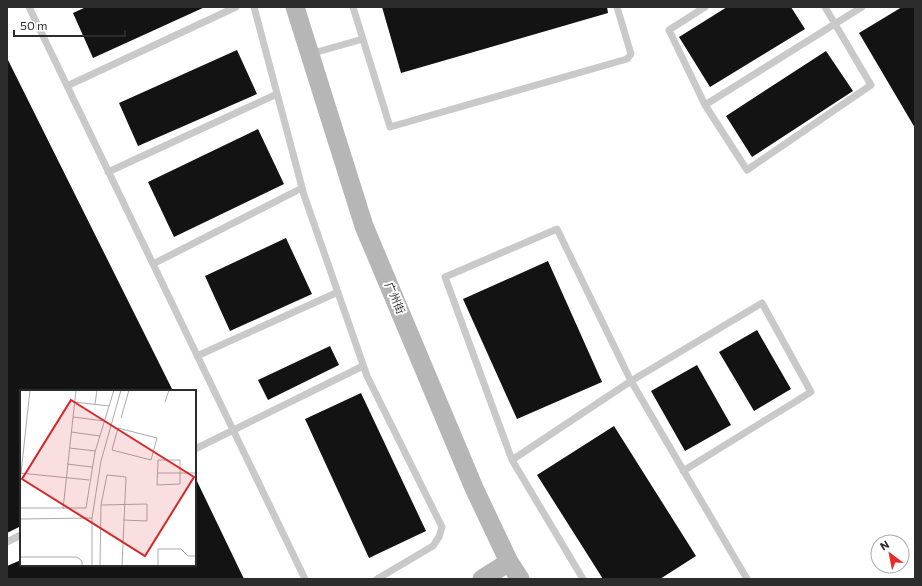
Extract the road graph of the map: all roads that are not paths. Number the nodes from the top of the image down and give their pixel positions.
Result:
1 (29, 7) edge
2 (236, 7) edge
3 (254, 7) edge
4 (295, 7) edge
5 (353, 7) edge
6 (617, 7) edge
7 (705, 7) edge
8 (825, 7) edge
9 (862, 7) edge
10 (836, 23) junction
11 (363, 40) junction
12 (310, 54) junction
13 (67, 86) junction
14 (277, 94) junction
15 (705, 105) junction
16 (108, 172) junction
17 (302, 188) junction
18 (153, 264) junction
19 (338, 292) junction
20 (197, 356) junction
21 (363, 366) junction
22 (631, 381) junction
23 (233, 430) junction
24 (196, 448) edge
25 (512, 460) junction
26 (683, 471) junction
27 (20, 536) edge
28 (7, 542) edge
29 (509, 562) junction
30 (305, 579) edge
31 (377, 579) edge
32 (482, 579) edge
33 (520, 579) edge
34 (583, 579) edge
35 (747, 579) edge

1 - 13 lane
2 - 13 lane
3 - 14 lane
4 - 12 street, 广州街
5 - 11 lane
6 - 11 lane
7 - 15 lane
8 - 10 lane
9 - 10 lane
10 - 15 lane
10 - 15 lane
11 - 12 lane
12 - 29 street, 广州街
13 - 16 lane
14 - 16 lane
14 - 17 lane
16 - 18 lane
17 - 18 lane
17 - 19 lane
18 - 20 lane
19 - 20 lane
19 - 21 lane
20 - 23 lane
21 - 23 lane
21 - 31 lane
22 - 25 lane
22 - 25 lane
22 - 26 lane
22 - 26 lane
23 - 24 lane
23 - 30 lane
25 - 34 lane
26 - 35 lane
27 - 28 lane
29 - 32 street
29 - 33 street, 广州街

